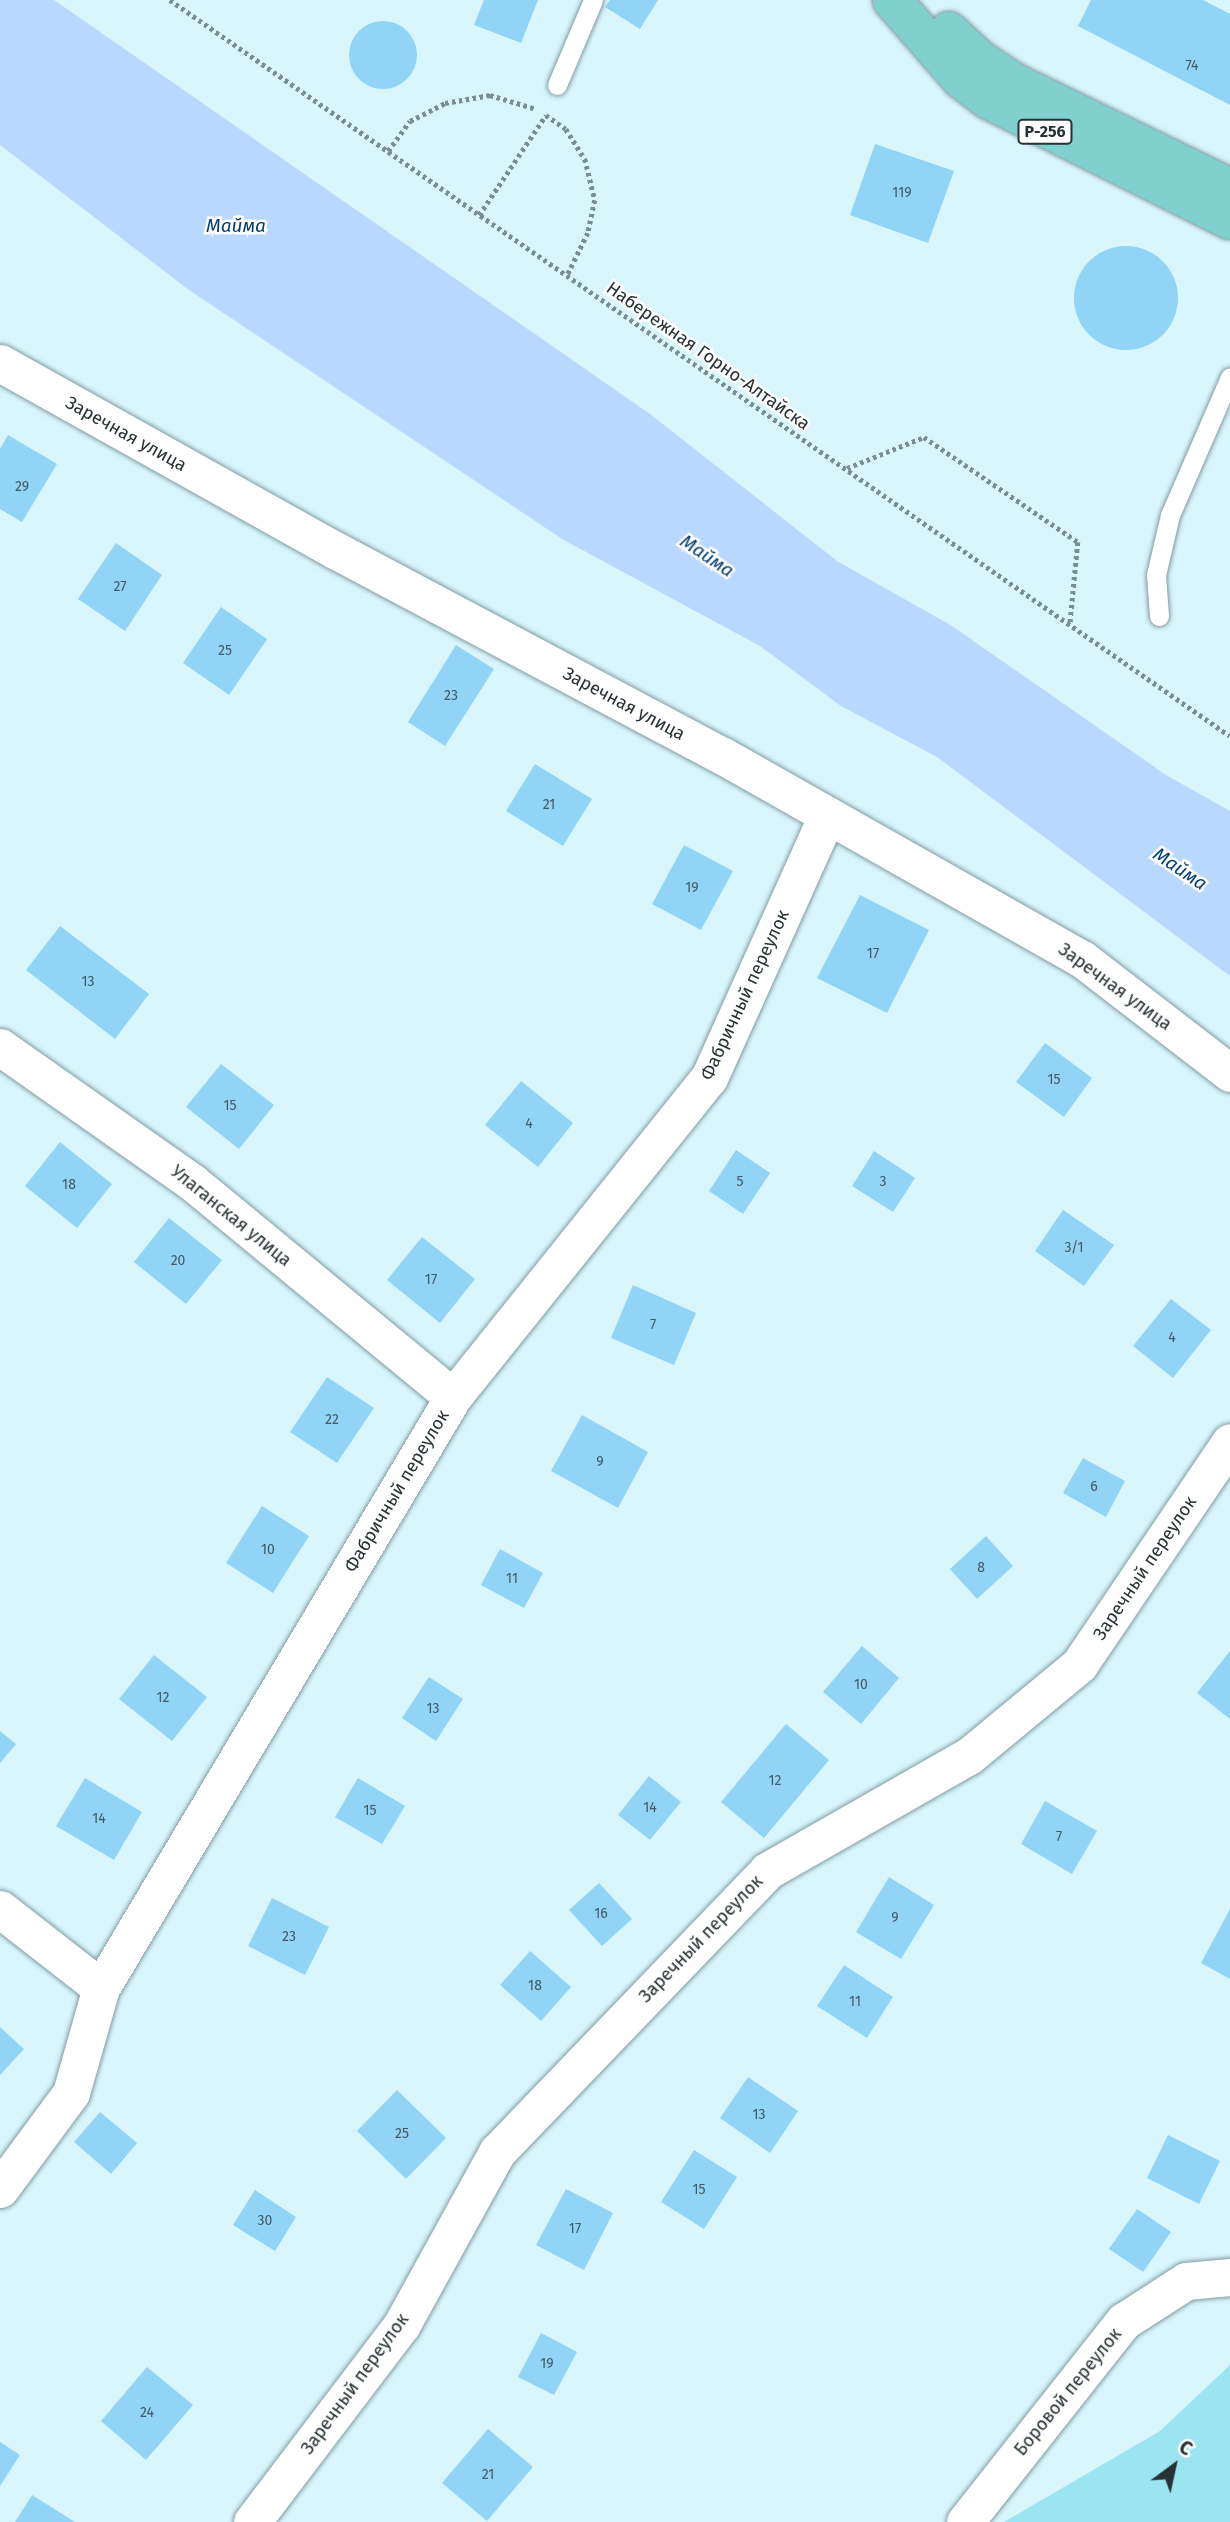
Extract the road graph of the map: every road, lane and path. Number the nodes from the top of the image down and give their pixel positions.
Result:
1 (170, 0) edge
2 (593, 0) edge
3 (892, 0) edge
4 (923, 0) edge
5 (557, 85) dead end
6 (546, 116) junction
7 (388, 151) junction
8 (1230, 188) edge
9 (480, 215) junction
10 (1230, 220) edge
11 (567, 276) junction
12 (0, 363) edge
13 (1230, 377) edge
14 (846, 469) junction
15 (1159, 616) dead end
16 (1070, 625) junction
17 (1230, 736) edge
18 (827, 815) junction
19 (0, 1047) edge
20 (1230, 1073) edge
21 (453, 1396) junction
22 (1230, 1442) edge
23 (0, 1909) edge
24 (101, 1988) junction
25 (0, 2189) edge
26 (1230, 2277) edge
27 (251, 2522) edge
28 (965, 2522) edge

1 - 7 path, Набережная Горно-Алтайска
2 - 5 lane
3 - 10 main road, Р-256
4 - 8 main road, Р-256
6 - 7 path
6 - 9 path
6 - 11 path
7 - 9 path, Набережная Горно-Алтайска
9 - 11 path, Набережная Горно-Алтайска
11 - 14 path, Набережная Горно-Алтайска
12 - 18 street, Заречная улица
13 - 15 lane
14 - 16 path, Набережная Горно-Алтайска
14 - 16 path
16 - 17 path, Набережная Горно-Алтайска
18 - 20 street, Заречная улица
18 - 21 street, Фабричный переулок
19 - 21 street, Улаганская улица
21 - 24 street, Фабричный переулок
22 - 27 street, Заречный переулок
23 - 24 street
24 - 25 street, Фабричный переулок
26 - 28 street, Боровой переулок

